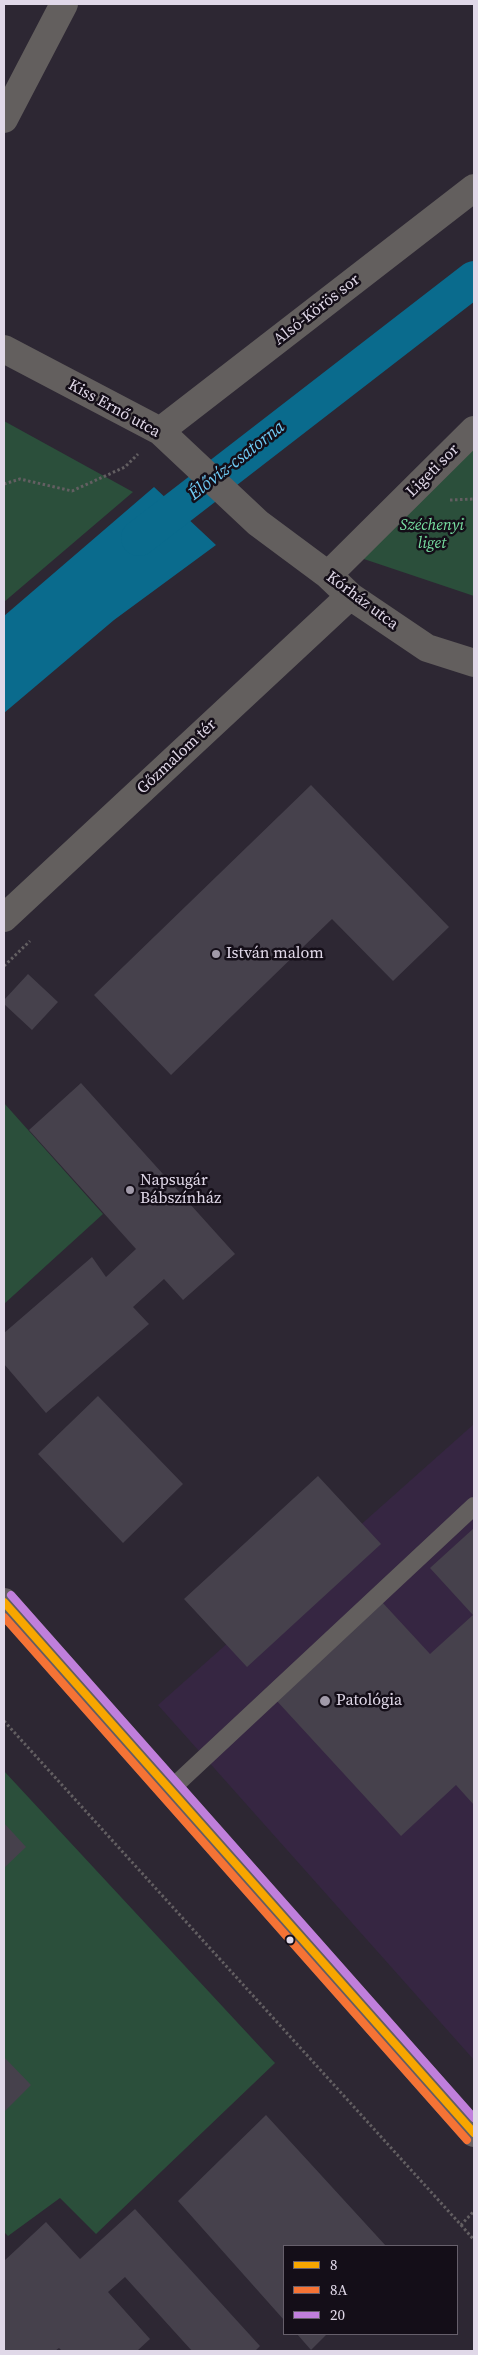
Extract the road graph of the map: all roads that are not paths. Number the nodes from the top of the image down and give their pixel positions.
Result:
1 (64, 4) edge
2 (4, 119) edge
3 (474, 188) edge
4 (4, 350) edge
5 (474, 430) edge
6 (160, 432) junction
7 (258, 523) joint
8 (328, 575) junction
9 (350, 596) junction
10 (474, 664) edge
11 (4, 918) edge
12 (474, 1506) edge
13 (4, 1602) edge
14 (171, 1789) junction
15 (474, 2133) edge

1 - 2 street
3 - 6 street, Alsó-Körös sor
4 - 6 street, Kiss Ernő utca
5 - 8 street, Ligeti sor
6 - 7 street, Kiss Ernő utca
7 - 8 street, Kórház utca
8 - 9 street, Kórház utca
9 - 10 street, Kórház utca
9 - 11 street, Gőzmalom tér
12 - 14 lane
13 - 14 main road
14 - 15 main road

